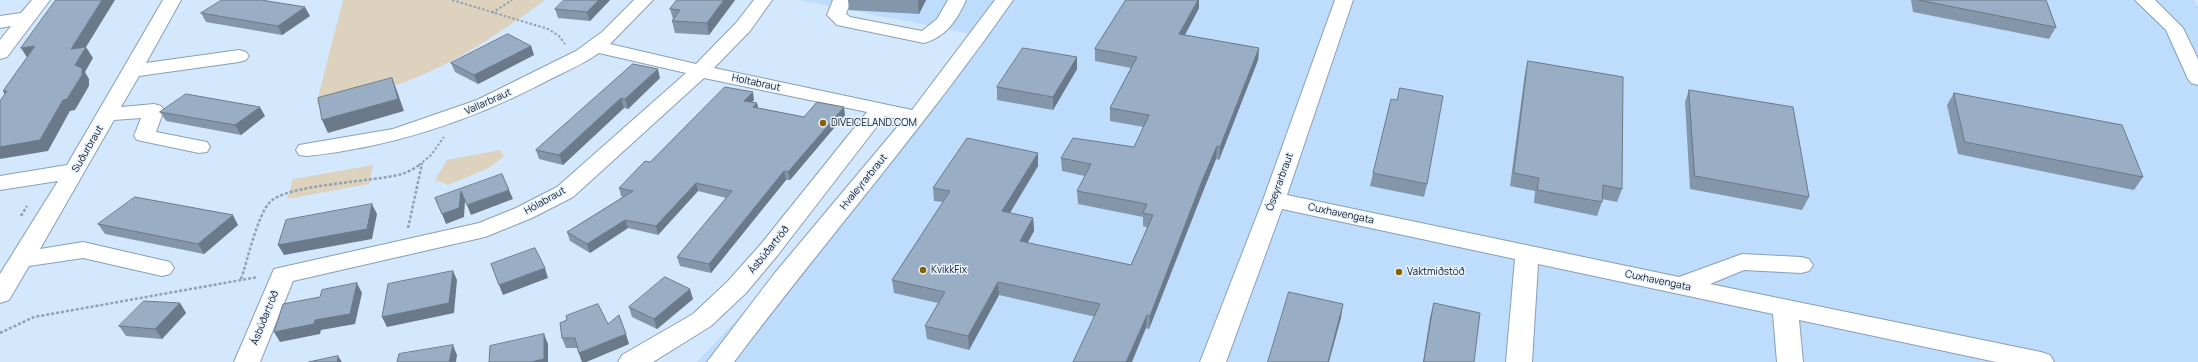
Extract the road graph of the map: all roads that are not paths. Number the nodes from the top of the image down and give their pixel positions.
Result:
1 (41, 0) edge
2 (172, 0) edge
3 (644, 0) edge
4 (763, 0) edge
5 (842, 0) edge
6 (957, 0) edge
7 (1004, 0) edge
8 (1344, 0) edge
9 (2144, 0) edge
10 (27, 18) junction
11 (0, 22) edge
12 (592, 49) junction
13 (0, 54) edge
14 (239, 56) dead end
15 (132, 71) junction
16 (700, 71) junction
17 (2198, 79) edge
18 (880, 109) junction
19 (107, 115) junction
20 (917, 117) junction
21 (199, 147) dead end
22 (307, 150) dead end
23 (75, 171) junction
24 (0, 183) edge
25 (1274, 200) junction
26 (1527, 253) junction
27 (23, 259) junction
28 (1801, 265) dead end
29 (162, 268) dead end
30 (283, 275) joint
31 (1680, 286) junction
32 (0, 294) edge
33 (1785, 308) junction
34 (247, 362) edge
35 (631, 362) edge
36 (720, 362) edge
37 (1213, 362) edge
38 (1519, 362) edge
39 (1790, 362) edge
40 (2041, 362) edge

1 - 10 street
2 - 15 street, Suðurbraut
3 - 12 street, Vallarbraut
4 - 16 street, Hólabraut
5 - 6 street
7 - 20 street, Hvaleyrarbraut
8 - 25 street, Óseyrarbraut
9 - 17 street
10 - 11 street
10 - 13 street
12 - 16 street, Holtabraut
12 - 22 street, Vallarbraut
14 - 15 street
15 - 19 street, Suðurbraut
16 - 18 street, Holtabraut
16 - 30 street, Hólabraut
18 - 20 street, Holtabraut
18 - 35 street, Ásbúðartröð
19 - 21 street
19 - 23 street, Suðurbraut
20 - 36 street, Hvaleyrarbraut
23 - 24 street
23 - 27 street, Suðurbraut
25 - 26 street, Cuxhavengata
25 - 37 street, Óseyrarbraut
26 - 31 street, Cuxhavengata
26 - 38 street
27 - 29 street
27 - 32 street, Suðurbraut
28 - 31 street
30 - 34 street, Ásbúðartröð
31 - 33 street, Cuxhavengata
33 - 39 street
33 - 40 street, Cuxhavengata

